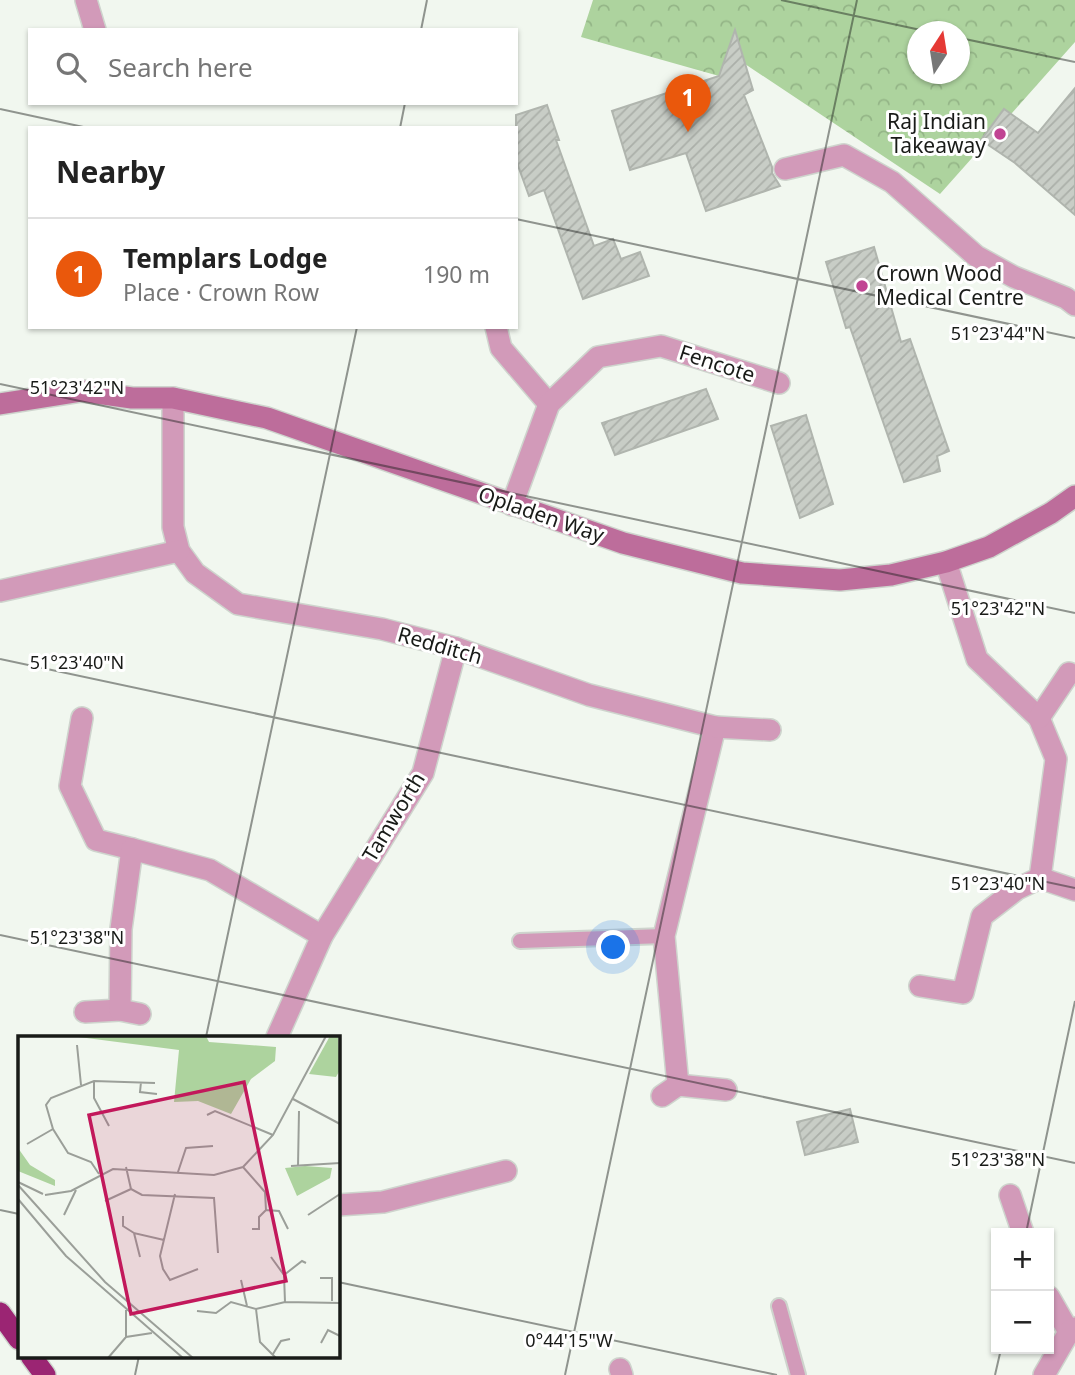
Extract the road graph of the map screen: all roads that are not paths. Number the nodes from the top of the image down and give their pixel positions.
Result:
1 (86, 0) edge
2 (94, 28) edge
3 (785, 169) dead end
4 (1075, 305) edge
5 (496, 329) edge
6 (779, 383) dead end
7 (173, 398) junction
8 (0, 404) edge
9 (549, 404) junction
10 (1075, 496) edge
11 (512, 505) junction
12 (179, 551) junction
13 (946, 562) junction
14 (0, 591) edge
15 (456, 648) junction
16 (1069, 673) dead end
17 (82, 718) dead end
18 (1039, 718) junction
19 (715, 727) junction
20 (770, 730) dead end
21 (132, 849) junction
22 (1040, 878) junction
23 (1075, 890) edge
24 (321, 936) junction
25 (664, 936) junction
26 (520, 941) dead end
27 (920, 986) dead end
28 (85, 1012) dead end
29 (277, 1036) edge
30 (726, 1090) dead end
31 (506, 1171) dead end
32 (1010, 1195) dead end
33 (340, 1205) edge
34 (1021, 1228) edge
35 (1054, 1304) edge
36 (779, 1306) dead end
37 (0, 1313) edge
38 (1072, 1330) edge
39 (18, 1338) edge
40 (32, 1358) edge
41 (45, 1375) edge
42 (797, 1375) edge
43 (1044, 1375) edge

1 - 2 street
3 - 4 street
5 - 9 street
6 - 9 street, Fencote
7 - 8 street, Opladen Way
7 - 11 street, Opladen Way
7 - 12 street
9 - 11 street, Fencote
10 - 13 street, Opladen Way
11 - 13 street, Opladen Way
12 - 14 street
12 - 15 street, Redditch
13 - 18 street
15 - 19 street, Redditch
15 - 24 street, Tamworth
16 - 18 street
17 - 21 street
18 - 22 street
19 - 20 street, Redditch
19 - 25 street
21 - 24 street
21 - 28 street
22 - 23 street
22 - 27 street
24 - 29 street, Tamworth
25 - 26 lane
25 - 30 street
31 - 33 street
32 - 34 street
35 - 38 street
36 - 42 lane
37 - 39 highway
38 - 43 street
40 - 41 highway

